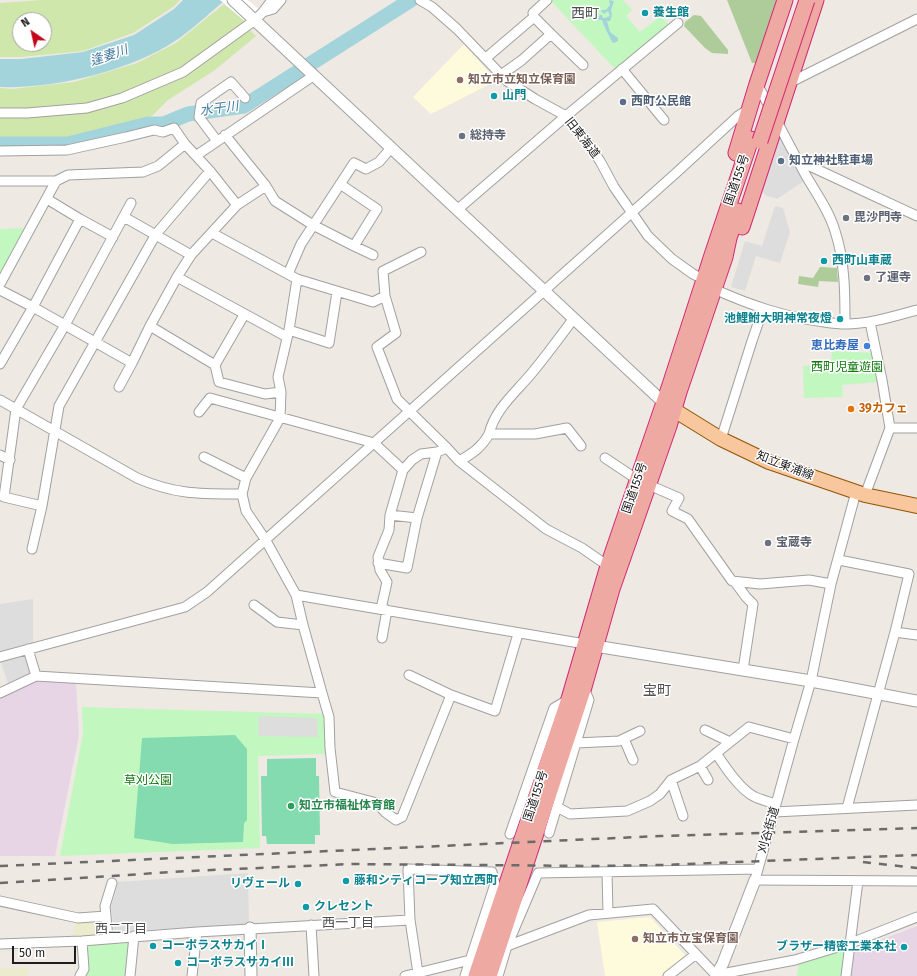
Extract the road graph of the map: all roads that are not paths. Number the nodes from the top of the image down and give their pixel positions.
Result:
1 (233, 0) edge
2 (272, 0) edge
3 (281, 0) edge
4 (420, 0) edge
5 (547, 0) edge
6 (785, 0) edge
7 (796, 0) edge
8 (807, 0) edge
9 (816, 0) edge
10 (257, 16) junction
11 (534, 17) junction
12 (917, 19) edge
13 (678, 23) dead end
14 (551, 34) junction
15 (486, 58) junction
16 (583, 65) dead end
17 (622, 69) junction
18 (501, 75) junction
19 (313, 76) junction
20 (788, 83) junction
21 (757, 84) junction
22 (245, 98) dead end
23 (750, 109) junction
24 (0, 113) edge
25 (566, 116) junction
26 (664, 120) dead end
27 (776, 120) junction
28 (225, 135) junction
29 (756, 140) junction
30 (217, 141) junction
31 (185, 144) junction
32 (391, 148) junction
33 (0, 151) edge
34 (197, 155) junction
35 (798, 161) junction
36 (210, 171) junction
37 (0, 181) edge
38 (56, 181) junction
39 (340, 184) junction
40 (266, 186) junction
41 (47, 200) junction
42 (131, 203) dead end
43 (237, 205) junction
44 (457, 210) junction
45 (631, 212) junction
46 (917, 216) edge
47 (124, 217) junction
48 (80, 220) junction
49 (313, 225) junction
50 (212, 233) junction
51 (156, 234) junction
52 (113, 236) junction
53 (354, 246) junction
54 (421, 252) dead end
55 (191, 255) junction
56 (373, 255) dead end
57 (718, 256) junction
58 (288, 274) junction
59 (177, 277) junction
60 (297, 279) junction
61 (0, 284) edge
62 (709, 284) junction
63 (0, 290) edge
64 (545, 290) junction
65 (337, 292) junction
66 (385, 296) junction
67 (33, 307) junction
68 (763, 309) junction
69 (917, 310) edge
70 (244, 314) junction
71 (574, 318) junction
72 (870, 322) junction
73 (845, 324) junction
74 (65, 325) junction
75 (150, 326) junction
76 (288, 334) junction
77 (96, 343) junction
78 (132, 363) junction
79 (0, 364) edge
80 (215, 365) junction
81 (118, 387) dead end
82 (280, 392) junction
83 (0, 400) edge
84 (669, 406) junction
85 (16, 409) junction
86 (198, 412) dead end
87 (409, 412) junction
88 (280, 418) junction
89 (890, 428) junction
90 (917, 428) edge
91 (55, 431) junction
92 (489, 434) junction
93 (721, 439) junction
94 (374, 443) junction
95 (581, 446) dead end
96 (447, 448) junction
97 (437, 452) junction
98 (0, 455) edge
99 (204, 457) dead end
100 (605, 458) dead end
101 (10, 460) junction
102 (459, 461) junction
103 (403, 470) junction
104 (246, 478) junction
105 (643, 482) junction
106 (242, 494) junction
107 (860, 494) junction
108 (42, 506) junction
109 (917, 506) edge
110 (390, 515) junction
111 (417, 518) junction
112 (266, 539) junction
113 (32, 549) dead end
114 (839, 560) junction
115 (378, 563) junction
116 (608, 566) junction
117 (913, 575) edge
118 (735, 582) junction
119 (831, 584) junction
120 (296, 595) junction
121 (254, 605) dead end
122 (384, 610) junction
123 (303, 625) junction
124 (895, 632) junction
125 (518, 634) junction
126 (917, 635) edge
127 (382, 638) dead end
128 (590, 645) junction
129 (28, 649) junction
130 (0, 657) edge
131 (743, 670) junction
132 (410, 675) dead end
133 (36, 676) junction
134 (811, 681) junction
135 (584, 686) junction
136 (0, 693) edge
137 (322, 693) junction
138 (451, 694) junction
139 (878, 694) junction
140 (569, 699) junction
141 (917, 700) edge
142 (705, 730) dead end
143 (640, 731) dead end
144 (624, 739) junction
145 (794, 739) junction
146 (730, 742) junction
147 (576, 743) junction
148 (716, 753) junction
149 (633, 760) dead end
150 (700, 766) junction
151 (671, 780) junction
152 (708, 780) dead end
153 (917, 805) edge
154 (557, 807) junction
155 (775, 808) junction
156 (847, 808) junction
157 (683, 816) dead end
158 (549, 833) dead end
159 (510, 834) dead end
160 (607, 872) junction
161 (756, 875) junction
162 (858, 881) junction
163 (917, 881) edge
164 (112, 883) dead end
165 (0, 901) edge
166 (608, 913) junction
167 (106, 916) junction
168 (917, 917) edge
169 (410, 920) junction
170 (311, 925) junction
171 (250, 928) junction
172 (197, 932) junction
173 (134, 936) junction
174 (108, 938) junction
175 (82, 941) junction
176 (851, 943) junction
177 (0, 944) edge
178 (507, 946) junction
179 (696, 954) junction
180 (470, 960) junction
181 (418, 973) junction
182 (716, 975) edge
183 (80, 976) edge
184 (130, 976) edge
185 (192, 976) edge
186 (252, 976) edge
187 (314, 976) edge
188 (405, 976) edge
189 (465, 976) edge
190 (476, 976) edge
191 (489, 976) edge
192 (498, 976) edge
193 (668, 976) edge
194 (846, 976) edge

1 - 10 street
2 - 10 street
3 - 10 street
4 - 15 street, 旧東海道
5 - 11 street
6 - 21 highway
7 - 29 highway, 国道155号
8 - 29 highway, 国道155号, bridge
9 - 20 highway
10 - 19 street
10 - 24 street
11 - 14 street
11 - 15 street
12 - 20 street
13 - 17 street
14 - 16 street
14 - 18 street
15 - 18 street, 旧東海道
17 - 25 street
17 - 26 street
18 - 25 street, 旧東海道
19 - 28 street
19 - 32 street
20 - 27 highway
21 - 23 highway
21 - 27 street
22 - 30 street
23 - 45 street
23 - 57 highway
25 - 44 street
25 - 45 street, 旧東海道
27 - 35 street
27 - 57 highway
28 - 30 street
28 - 40 street
29 - 57 highway, 国道155号
30 - 34 street
31 - 33 street
31 - 34 street
31 - 38 street
32 - 39 street
32 - 44 street
34 - 36 street
35 - 46 street
35 - 73 street
36 - 43 street
36 - 51 street
37 - 38 street
38 - 41 street
39 - 49 street
39 - 53 street
40 - 43 street
40 - 49 street
41 - 48 street
41 - 61 street
42 - 47 street
43 - 50 street
44 - 64 street
45 - 62 street, 旧東海道
45 - 64 street
47 - 51 street
47 - 52 street
48 - 52 street
48 - 67 street
49 - 53 street
49 - 58 street
50 - 55 street
50 - 58 street
51 - 55 street
51 - 77 street
52 - 74 street
53 - 56 street
54 - 66 street
55 - 59 street
57 - 62 highway, 国道155号
58 - 60 street
59 - 70 street
59 - 75 street
60 - 65 street
60 - 76 street
62 - 68 street, 旧東海道
62 - 84 highway, 国道155号
63 - 67 street
64 - 71 street
64 - 87 street
65 - 66 street
65 - 76 street
66 - 87 street
67 - 74 street
67 - 79 street
68 - 73 street, 旧東海道
68 - 93 street
69 - 72 street, 旧東海道
70 - 76 street
70 - 80 street
71 - 84 street
71 - 92 street
72 - 73 street, 旧東海道
72 - 89 street
74 - 77 street
74 - 85 street
75 - 78 street
75 - 80 street
76 - 82 street
77 - 78 street
77 - 91 street
78 - 81 street
80 - 82 street
82 - 88 street
83 - 85 street
84 - 93 main road, 知立東浦線
84 - 105 highway, 国道155号
85 - 91 street
85 - 101 street
86 - 88 street
87 - 94 street
87 - 96 street
88 - 94 street
88 - 104 street
89 - 90 street
89 - 107 street, 刈谷街道
91 - 106 street
91 - 108 street
92 - 95 street
92 - 102 street
93 - 107 main road, 知立東浦線
94 - 103 street
94 - 112 street
96 - 97 street
96 - 102 street
97 - 103 street
97 - 111 street
98 - 101 street
99 - 104 street
100 - 105 street
101 - 108 street
102 - 116 street
103 - 110 street
104 - 106 street
105 - 116 highway, 国道155号
105 - 118 street
105 - 128 highway, 国道155号
106 - 112 street
107 - 109 main road, 知立東浦線
107 - 114 street, 刈谷街道
108 - 113 street
110 - 111 street
110 - 115 street
111 - 115 street
112 - 120 street
112 - 129 street
114 - 117 street
114 - 119 street, 刈谷街道
115 - 122 street
116 - 128 highway, 国道155号
117 - 124 street
118 - 119 street
118 - 131 street
119 - 134 street, 刈谷街道
120 - 122 street
120 - 123 street
121 - 123 street
122 - 125 street
122 - 127 street
123 - 137 street
124 - 126 street
124 - 139 street
125 - 128 street
125 - 138 street
128 - 131 street
128 - 135 highway, 国道155号
128 - 140 highway, 国道155号
129 - 130 street
129 - 133 street
131 - 134 street
132 - 138 street
133 - 136 street
133 - 137 street
134 - 139 street
134 - 145 street, 刈谷街道
135 - 147 street
135 - 191 highway, 国道155号
137 - 138 street
139 - 141 street
139 - 156 street
140 - 159 street
140 - 190 highway, 国道155号
142 - 146 street
143 - 144 street
144 - 147 street
144 - 149 street
145 - 146 street
145 - 155 street, 刈谷街道
146 - 148 street
147 - 154 street
148 - 150 street
148 - 155 street
150 - 151 street
150 - 152 street
151 - 154 street
151 - 157 street
153 - 156 street
154 - 158 street
155 - 156 street
155 - 161 street, 刈谷街道
160 - 161 street
160 - 166 street
160 - 178 street
161 - 162 street
161 - 182 street, 刈谷街道
162 - 163 street
162 - 176 street
164 - 167 street
165 - 167 street
166 - 178 street
166 - 179 street
167 - 174 street
168 - 176 street
169 - 170 street
169 - 180 street
169 - 181 street
170 - 171 street
170 - 187 street
171 - 172 street
171 - 186 street
172 - 173 street
172 - 185 street
173 - 174 street
173 - 184 street
174 - 175 street
175 - 177 street
175 - 183 street
176 - 182 street
176 - 194 street
178 - 192 street
179 - 182 street
179 - 193 street
180 - 181 street
180 - 189 street
181 - 188 street

